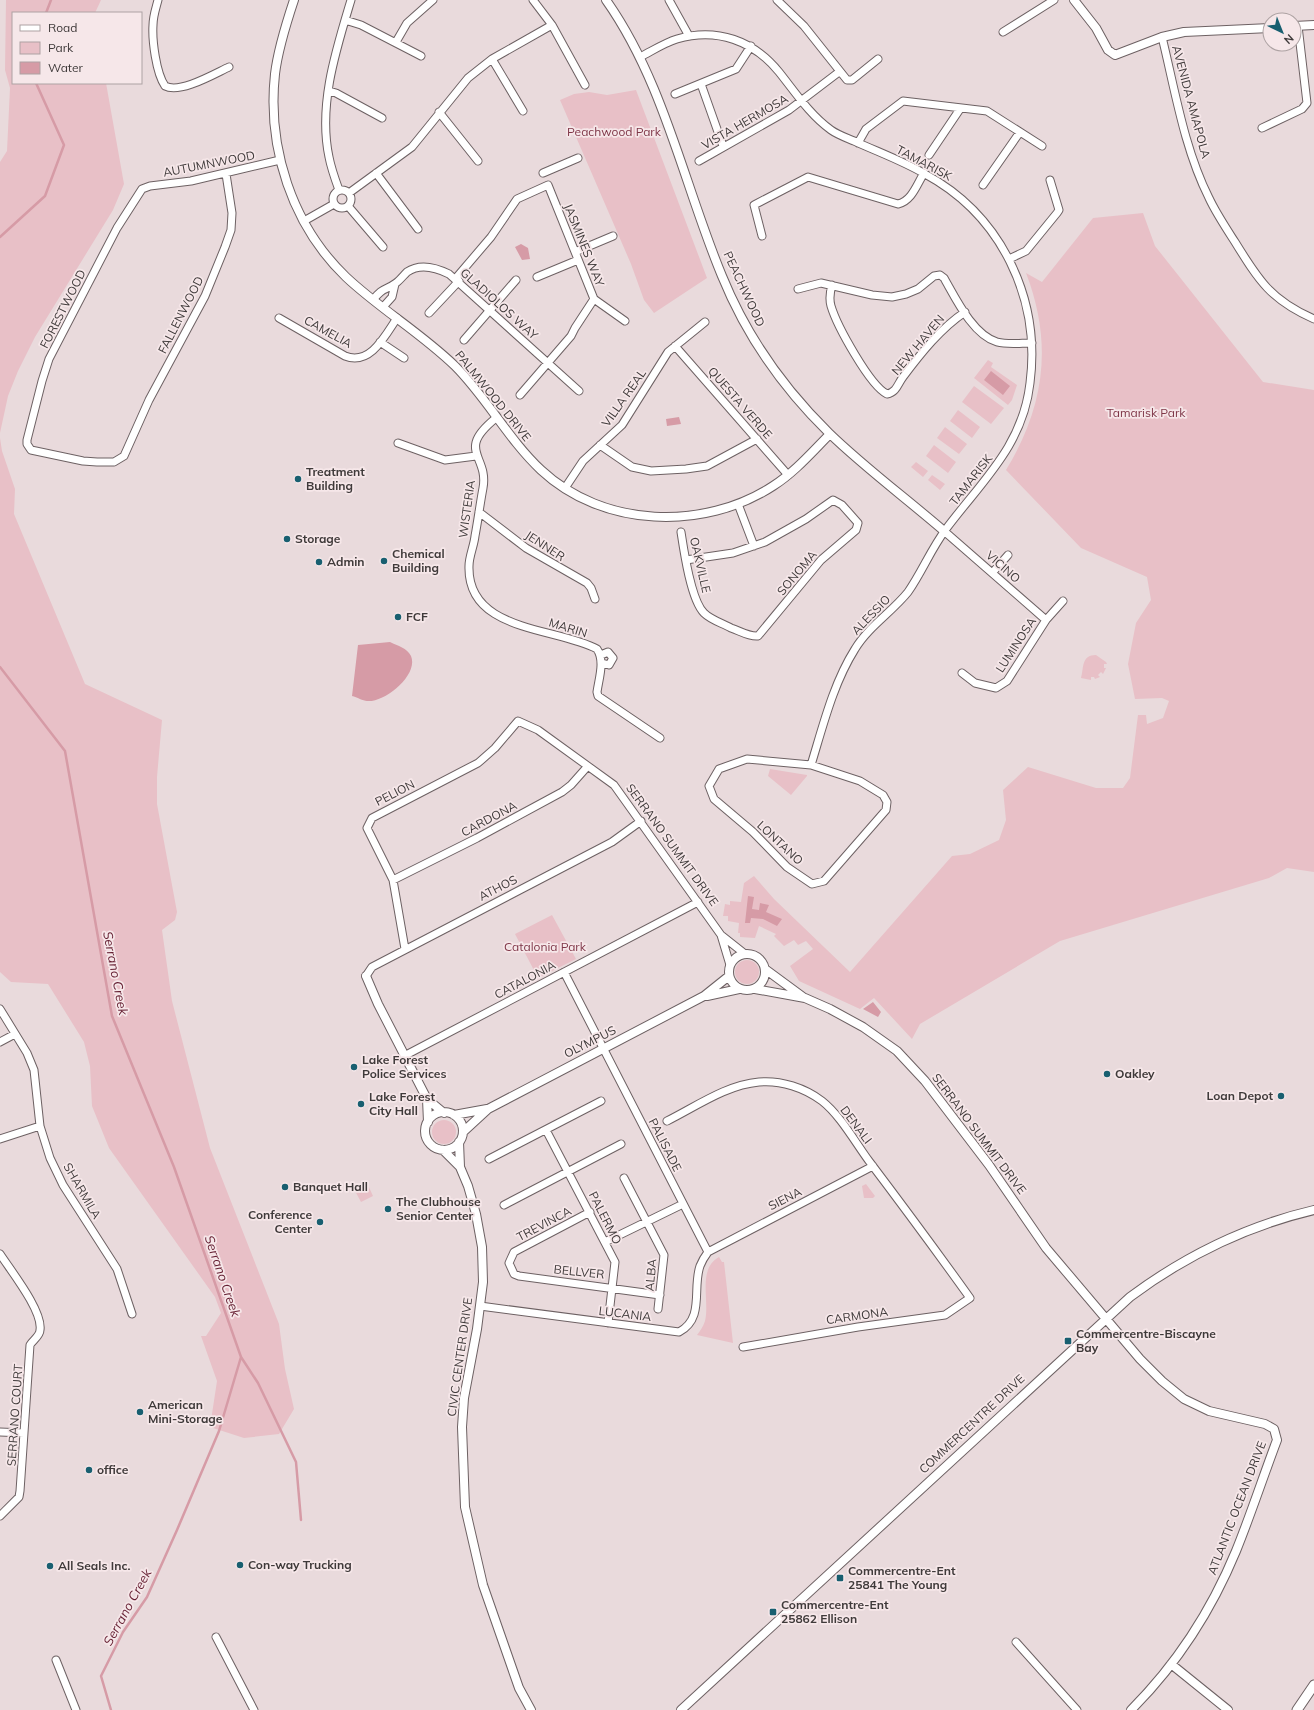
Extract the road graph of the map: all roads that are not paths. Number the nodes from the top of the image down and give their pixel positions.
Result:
1 (158, 0) edge
2 (294, 0) edge
3 (351, 0) edge
4 (433, 0) edge
5 (533, 0) edge
6 (606, 0) edge
7 (669, 0) edge
8 (777, 0) edge
9 (1054, 0) edge
10 (1074, 0) edge
11 (345, 20) junction
12 (552, 25) junction
13 (1314, 25) edge
14 (1302, 26) edge
15 (1262, 28) edge
16 (1003, 32) dead end
17 (689, 36) junction
18 (1162, 37) junction
19 (396, 42) junction
20 (751, 46) junction
21 (1300, 52) edge
22 (421, 56) dead end
23 (640, 57) junction
24 (492, 59) junction
25 (878, 59) dead end
26 (229, 67) dead end
27 (839, 72) junction
28 (700, 84) junction
29 (585, 85) dead end
30 (329, 92) junction
31 (675, 94) dead end
32 (802, 101) junction
33 (960, 109) junction
34 (523, 111) dead end
35 (440, 112) junction
36 (382, 118) dead end
37 (1262, 128) dead end
38 (1020, 132) junction
39 (858, 143) junction
40 (723, 146) junction
41 (1042, 146) dead end
42 (929, 155) dead end
43 (578, 158) dead end
44 (280, 160) junction
45 (478, 161) dead end
46 (699, 161) dead end
47 (376, 173) junction
48 (543, 173) dead end
49 (924, 173) junction
50 (226, 174) junction
51 (1050, 180) dead end
52 (983, 185) dead end
53 (142, 189) joint
54 (339, 190) junction
55 (349, 193) junction
56 (334, 204) junction
57 (348, 206) junction
58 (304, 221) junction
59 (418, 229) dead end
60 (613, 236) dead end
61 (762, 236) dead end
62 (383, 247) dead end
63 (575, 252) junction
64 (1009, 259) junction
65 (578, 260) junction
66 (537, 276) dead end
67 (457, 279) junction
68 (516, 280) dead end
69 (396, 284) junction
70 (832, 285) junction
71 (798, 289) dead end
72 (594, 299) junction
73 (373, 300) junction
74 (383, 307) junction
75 (490, 310) junction
76 (965, 312) junction
77 (430, 313) dead end
78 (279, 318) dead end
79 (397, 318) junction
80 (1314, 319) edge
81 (625, 321) dead end
82 (705, 322) dead end
83 (464, 340) dead end
84 (380, 342) junction
85 (1032, 343) junction
86 (675, 346) junction
87 (404, 358) dead end
88 (548, 363) junction
89 (579, 391) dead end
90 (520, 395) dead end
91 (496, 418) junction
92 (830, 434) junction
93 (757, 440) junction
94 (398, 443) dead end
95 (600, 446) junction
96 (29, 447) joint
97 (476, 456) junction
98 (788, 475) junction
99 (565, 488) junction
100 (738, 504) junction
101 (479, 512) junction
102 (944, 531) junction
103 (681, 532) dead end
104 (754, 546) junction
105 (1008, 555) dead end
106 (686, 560) junction
107 (993, 572) junction
108 (595, 599) dead end
109 (1063, 601) dead end
110 (486, 607) joint
111 (1046, 620) junction
112 (758, 636) joint
113 (601, 655) junction
114 (602, 663) junction
115 (962, 673) dead end
116 (518, 721) joint
117 (660, 738) dead end
118 (811, 765) junction
119 (587, 767) junction
120 (641, 821) junction
121 (393, 880) junction
122 (698, 902) junction
123 (721, 935) junction
124 (405, 949) junction
125 (745, 954) junction
126 (730, 965) junction
127 (765, 969) junction
128 (564, 972) junction
129 (366, 976) joint
130 (729, 976) junction
131 (739, 989) junction
132 (755, 989) junction
133 (704, 996) junction
134 (805, 998) junction
135 (0, 1009) edge
136 (15, 1034) junction
137 (0, 1042) edge
138 (603, 1049) junction
139 (404, 1056) junction
140 (427, 1099) junction
141 (601, 1101) dead end
142 (488, 1109) junction
143 (444, 1113) junction
144 (454, 1115) junction
145 (668, 1121) dead end
146 (428, 1122) junction
147 (40, 1126) junction
148 (546, 1130) junction
149 (463, 1132) junction
150 (0, 1139) edge
151 (459, 1142) junction
152 (621, 1144) dead end
153 (443, 1150) junction
154 (489, 1160) dead end
155 (873, 1166) junction
156 (460, 1167) junction
157 (569, 1172) junction
158 (624, 1178) dead end
159 (683, 1204) junction
160 (504, 1205) dead end
161 (1314, 1210) edge
162 (590, 1212) junction
163 (647, 1222) junction
164 (605, 1242) junction
165 (708, 1252) junction
166 (0, 1254) edge
167 (510, 1257) joint
168 (613, 1287) junction
169 (660, 1294) junction
170 (970, 1298) joint
171 (480, 1306) junction
172 (658, 1309) dead end
173 (132, 1314) dead end
174 (1105, 1318) junction
175 (608, 1323) junction
176 (743, 1347) dead end
177 (1274, 1429) joint
178 (0, 1432) edge
179 (24, 1433) junction
180 (0, 1516) edge
181 (216, 1637) dead end
182 (1016, 1642) dead end
183 (56, 1660) dead end
184 (1171, 1664) junction
185 (1314, 1685) edge
186 (76, 1710) edge
187 (254, 1710) edge
188 (531, 1710) edge
189 (681, 1710) edge
190 (1077, 1710) edge
191 (1131, 1710) edge
192 (1228, 1710) edge
193 (1297, 1710) edge

1 - 26 street
2 - 44 street, PALMWOOD DRIVE
3 - 11 street
4 - 19 street
5 - 12 street
6 - 23 street, PEACHWOOD
7 - 17 street
8 - 27 street
9 - 16 street
10 - 18 street
11 - 19 street
11 - 30 street
12 - 24 street
12 - 29 street
13 - 14 street
15 - 18 street
17 - 20 street, TAMARISK
17 - 23 street, TAMARISK
18 - 80 street, AVENIDA AMAPOLA
19 - 22 street
20 - 28 street
20 - 32 street, TAMARISK
21 - 37 street
23 - 92 street, PEACHWOOD
24 - 34 street
24 - 35 street
25 - 27 street
27 - 32 street, VISTA HERMOSA
28 - 31 street
28 - 40 street
30 - 36 street
30 - 54 street
32 - 39 street, TAMARISK
32 - 40 street, VISTA HERMOSA
33 - 38 street
33 - 39 street
33 - 42 street
35 - 45 street
35 - 47 street
38 - 41 street
38 - 52 street
39 - 49 street, TAMARISK
40 - 46 street, VISTA HERMOSA
43 - 48 street
44 - 50 street, AUTUMNWOOD
44 - 58 street, PALMWOOD DRIVE
47 - 55 street
47 - 59 street
49 - 61 street
49 - 64 street, TAMARISK
50 - 53 street, AUTUMNWOOD
50 - 96 street, FALLENWOOD
51 - 64 street
53 - 96 street, FORESTWOOD
54 - 55 street
54 - 56 street
55 - 57 street
56 - 57 street
56 - 58 street
57 - 62 street
58 - 73 street, PALMWOOD DRIVE
60 - 63 street
63 - 65 street, JASMINES WAY
63 - 67 street, JASMINES WAY
64 - 85 street, TAMARISK
65 - 66 street
65 - 72 street, JASMINES WAY
67 - 69 street, GLADIOLOS WAY
67 - 75 street, GLADIOLOS WAY
67 - 77 street
68 - 75 street
69 - 73 street, GLADIOLOS WAY
69 - 74 street, GLADIOLOS WAY
70 - 71 street
70 - 76 street
70 - 76 street, NEW HAVEN
72 - 81 street, JASMINES WAY
72 - 88 street
73 - 74 street, PALMWOOD DRIVE
74 - 79 street, PALMWOOD DRIVE
75 - 83 street
75 - 88 street, GLADIOLOS WAY
76 - 85 street
78 - 84 street, CAMELIA
79 - 84 street, CAMELIA
79 - 91 street, PALMWOOD DRIVE
82 - 86 street, VILLA REAL
84 - 87 street
85 - 102 street, TAMARISK
86 - 93 street, QUESTA VERDE
86 - 95 street, VILLA REAL
88 - 89 street, GLADIOLOS WAY
88 - 90 street
91 - 97 street, WISTERIA
91 - 99 street, PALMWOOD DRIVE
92 - 98 street, PALMWOOD DRIVE
92 - 102 street, PEACHWOOD
93 - 95 street
93 - 98 street, QUESTA VERDE
94 - 97 street
95 - 99 street, VILLA REAL
97 - 101 street, WISTERIA
98 - 100 street, PALMWOOD DRIVE
99 - 100 street, PALMWOOD DRIVE
100 - 104 street
101 - 108 street, JENNER
101 - 110 street, WISTERIA
102 - 107 street, VICINO
102 - 118 street, ALESSIO
103 - 106 street, OAKVILLE
104 - 106 street
104 - 112 street, SONOMA
105 - 107 street
106 - 112 street, OAKVILLE
107 - 111 street, VICINO
109 - 111 street, LUMINOSA
110 - 113 street, MARIN
111 - 115 street, LUMINOSA
113 - 114 street
113 - 114 street
114 - 117 street
116 - 119 street, SERRANO SUMMIT DRIVE
116 - 121 street, PELION
118 - 118 street, LONTANO
119 - 120 street, SERRANO SUMMIT DRIVE
119 - 121 street, CARDONA
120 - 122 street, SERRANO SUMMIT DRIVE
120 - 124 street, ATHOS
121 - 124 street, PELION
122 - 123 street, SERRANO SUMMIT DRIVE
122 - 128 street, CATALONIA
123 - 125 street, SERRANO SUMMIT DRIVE
123 - 126 street, SERRANO SUMMIT DRIVE
124 - 129 street, ATHOS
125 - 126 street
125 - 127 street, SERRANO SUMMIT DRIVE
126 - 130 street, SERRANO SUMMIT DRIVE
127 - 132 street
127 - 134 street, SERRANO SUMMIT DRIVE
128 - 138 street, PALISADE
128 - 139 street, CATALONIA
129 - 139 street, CIVIC CENTER DRIVE
130 - 131 street
130 - 133 street, OLYMPUS
131 - 132 street, SERRANO SUMMIT DRIVE
131 - 133 street, OLYMPUS
132 - 134 street, SERRANO SUMMIT DRIVE
133 - 138 street, OLYMPUS
134 - 174 street, SERRANO SUMMIT DRIVE
135 - 136 street, SHARMILA
136 - 137 street
136 - 147 street, SHARMILA
138 - 142 street, OLYMPUS
138 - 159 street, PALISADE
139 - 140 street, CIVIC CENTER DRIVE
140 - 143 street, CIVIC CENTER DRIVE
140 - 146 street, CIVIC CENTER DRIVE
141 - 148 street
142 - 144 street, OLYMPUS
142 - 149 street, OLYMPUS
143 - 144 street, CIVIC CENTER DRIVE
143 - 146 street
144 - 149 street
145 - 155 street, DENALI
146 - 153 street, CIVIC CENTER DRIVE
147 - 150 street
147 - 173 street, SHARMILA
148 - 154 street
148 - 157 street, PALERMO
149 - 151 street, CIVIC CENTER DRIVE
151 - 153 street
151 - 156 street, CIVIC CENTER DRIVE
152 - 157 street
153 - 156 street, CIVIC CENTER DRIVE
155 - 165 street, SIENA
155 - 170 street, DENALI
156 - 171 street, CIVIC CENTER DRIVE
157 - 160 street
157 - 162 street, PALERMO
158 - 163 street, ALBA
159 - 163 street
159 - 165 street, PALISADE
161 - 174 street, COMMERCENTRE DRIVE
162 - 164 street, PALERMO
162 - 167 street, TREVINCA
163 - 164 street
163 - 169 street, ALBA
164 - 168 street, PALERMO
165 - 175 street, LUCANIA
166 - 179 street, SERRANO COURT
167 - 168 street, BELLVER
168 - 169 street, BELLVER
168 - 175 street, PALERMO
169 - 172 street, ALBA
170 - 176 street, CARMONA
171 - 175 street, LUCANIA
171 - 188 street, CIVIC CENTER DRIVE
174 - 177 street, SERRANO SUMMIT DRIVE
174 - 189 street, COMMERCENTRE DRIVE
177 - 184 street, ATLANTIC OCEAN DRIVE
178 - 179 street
179 - 180 street, SERRANO COURT
181 - 187 street
182 - 190 street
183 - 186 street
184 - 191 street, ATLANTIC OCEAN DRIVE
184 - 192 street
185 - 193 main road

